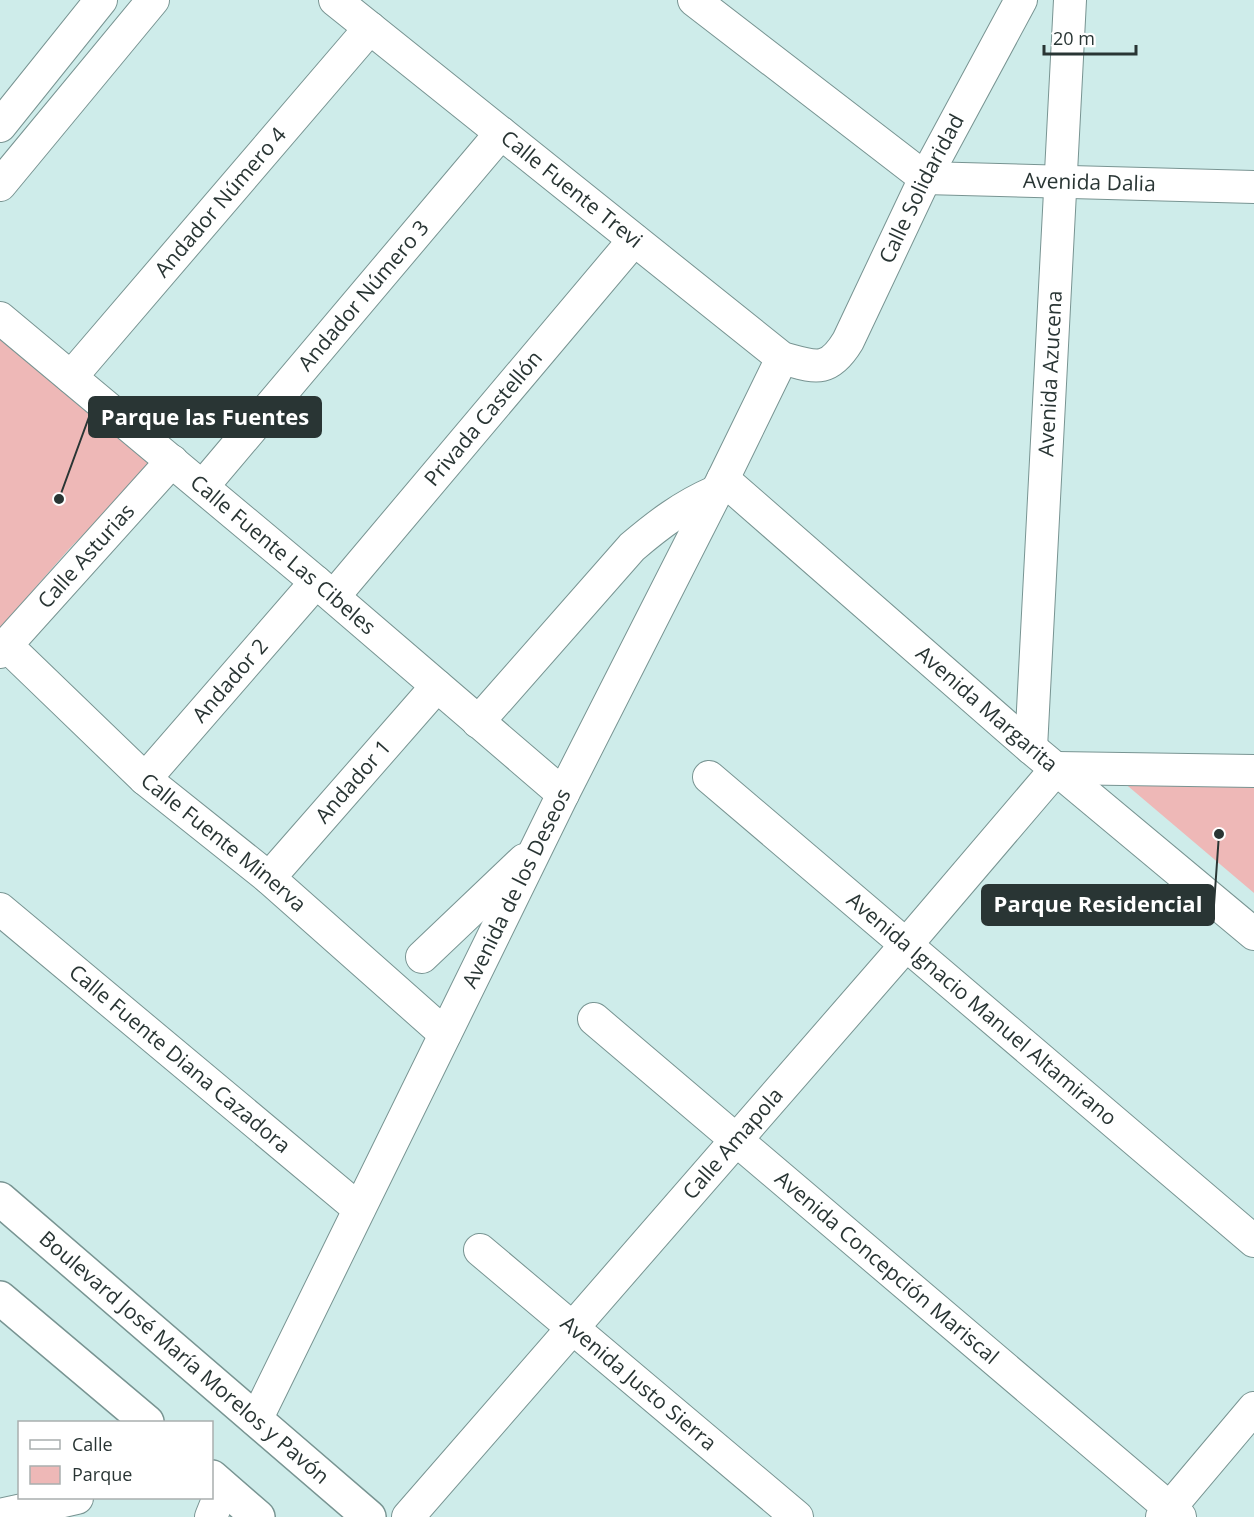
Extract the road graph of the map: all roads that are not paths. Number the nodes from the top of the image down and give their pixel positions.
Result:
1 (102, 0) edge
2 (153, 0) edge
3 (334, 0) edge
4 (694, 0) edge
5 (1021, 0) edge
6 (1070, 0) edge
7 (370, 28) junction
8 (0, 126) edge
9 (501, 133) junction
10 (925, 178) junction
11 (1061, 182) junction
12 (0, 185) edge
13 (1254, 187) edge
14 (634, 240) junction
15 (0, 318) edge
16 (782, 358) junction
17 (815, 365) joint
18 (71, 377) junction
19 (172, 461) junction
20 (202, 486) junction
21 (719, 486) junction
22 (325, 589) junction
23 (3, 648) edge
24 (437, 686) junction
25 (478, 722) junction
26 (1031, 748) junction
27 (1058, 768) junction
28 (1254, 771) edge
29 (709, 777) dead end
30 (145, 779) junction
31 (563, 794) junction
32 (539, 845) junction
33 (269, 878) junction
34 (0, 909) edge
35 (1254, 934) edge
36 (906, 945) junction
37 (422, 957) dead end
38 (594, 1019) dead end
39 (445, 1034) junction
40 (737, 1140) junction
41 (0, 1199) edge
42 (359, 1209) junction
43 (1254, 1241) edge
44 (480, 1250) dead end
45 (0, 1298) edge
46 (573, 1328) junction
47 (1254, 1408) edge
48 (256, 1420) junction
49 (146, 1421) edge
50 (217, 1482) edge
51 (68, 1499) edge
52 (1171, 1514) edge
53 (0, 1515) edge
54 (210, 1517) edge
55 (258, 1517) edge
56 (369, 1517) edge
57 (408, 1517) edge
58 (797, 1517) edge

1 - 8 street
2 - 12 street
3 - 7 street, Calle Fuente Trevi
4 - 10 street
5 - 10 street, Calle Solidaridad
6 - 11 street, Avenida Azucena
7 - 9 street, Calle Fuente Trevi
7 - 18 street, Andador Número 4
9 - 14 street, Calle Fuente Trevi
9 - 20 street, Andador Número 3
10 - 11 street, Avenida Dalia
10 - 17 street, Calle Solidaridad
11 - 13 street, Avenida Dalia
11 - 26 street, Avenida Azucena
14 - 16 street, Calle Fuente Trevi
14 - 22 street, Privada Castellón
15 - 18 street, Calle Fuente Las Cibeles
16 - 17 street, Calle Fuente Trevi
16 - 21 street, Avenida de los Deseos
18 - 19 street, Calle Fuente Las Cibeles
19 - 20 street, Calle Fuente Las Cibeles
19 - 23 street, Calle Asturias
20 - 22 street, Calle Fuente Las Cibeles
21 - 25 street
21 - 26 street, Avenida Margarita
21 - 31 street, Avenida de los Deseos
22 - 24 street, Calle Fuente Las Cibeles
22 - 30 street, Andador 2
23 - 30 street, Calle Fuente Minerva
24 - 25 street, Calle Fuente Las Cibeles
24 - 33 street, Andador 1
25 - 31 street, Calle Fuente Las Cibeles
26 - 27 street, Avenida Margarita
27 - 28 street
27 - 35 street, Avenida Margarita
27 - 36 street, Calle Amapola
29 - 36 street, Avenida Ignacio Manuel Altamirano
30 - 33 street, Calle Fuente Minerva
31 - 32 street, Avenida de los Deseos
32 - 37 street
32 - 39 street, Avenida de los Deseos
33 - 39 street, Calle Fuente Minerva
34 - 42 street, Calle Fuente Diana Cazadora
36 - 40 street, Calle Amapola
36 - 43 street, Avenida Ignacio Manuel Altamirano
38 - 40 street, Avenida Concepción Mariscal
39 - 42 street, Avenida de los Deseos
40 - 46 street, Calle Amapola
40 - 52 street, Avenida Concepción Mariscal
41 - 48 main road, Boulevard José María Morelos y Pavón
42 - 48 street, Avenida de los Deseos
44 - 46 street, Avenida Justo Sierra
45 - 49 main road
46 - 57 street, Calle Amapola
46 - 58 street, Avenida Justo Sierra
47 - 52 street
48 - 56 main road, Boulevard José María Morelos y Pavón
50 - 54 street
50 - 55 main road
51 - 53 street

